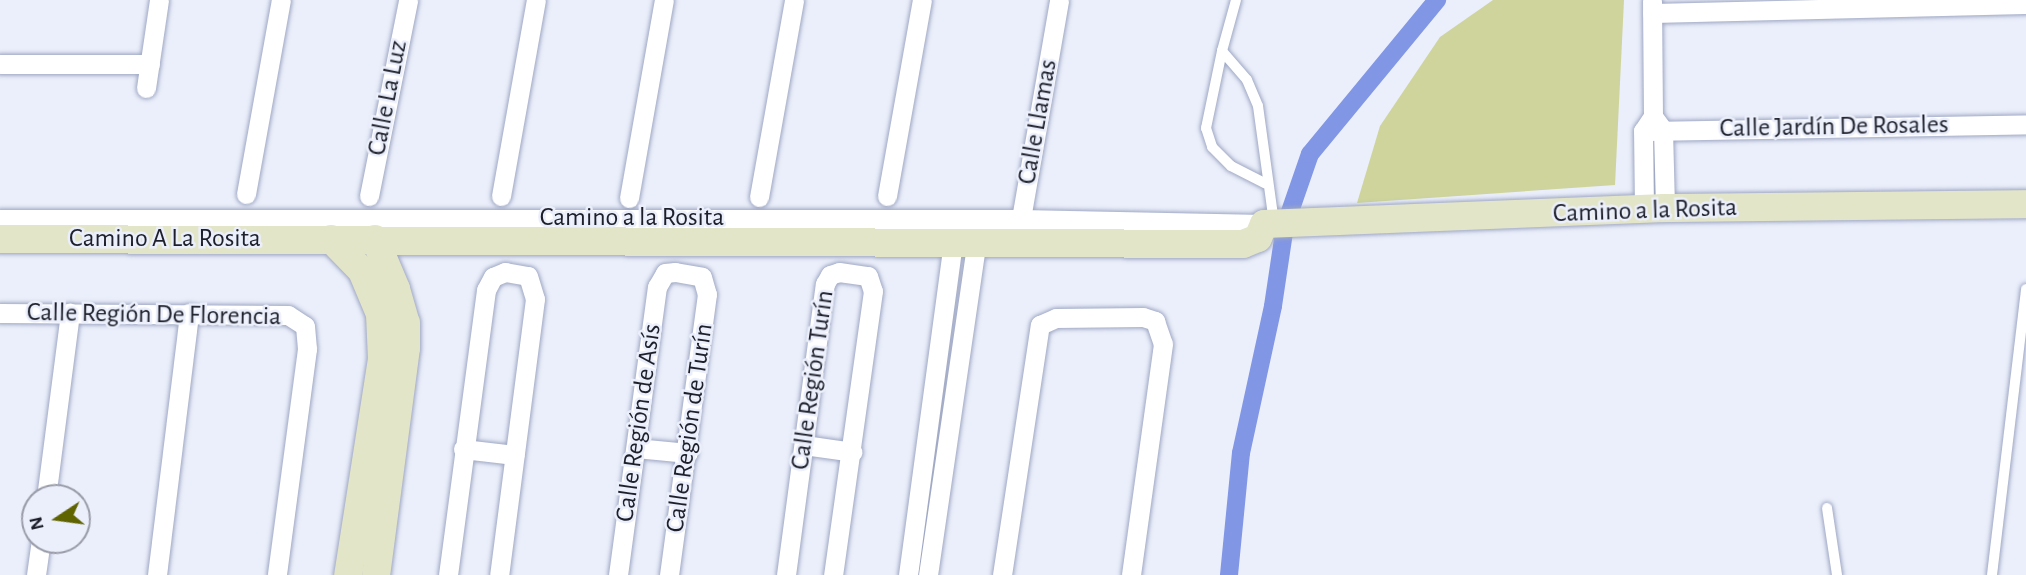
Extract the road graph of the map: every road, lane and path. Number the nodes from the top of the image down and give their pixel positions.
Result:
1 (159, 0) edge
2 (281, 0) edge
3 (408, 0) edge
4 (536, 0) edge
5 (664, 0) edge
6 (794, 0) edge
7 (922, 0) edge
8 (1059, 0) edge
9 (1236, 0) edge
10 (2026, 4) edge
11 (1652, 6) edge
12 (1222, 51) junction
13 (0, 64) edge
14 (150, 64) junction
15 (146, 88) dead end
16 (2026, 124) edge
17 (1653, 126) junction
18 (1265, 183) junction
19 (246, 194) dead end
20 (369, 196) dead end
21 (501, 196) dead end
22 (887, 196) dead end
23 (760, 197) dead end
24 (629, 198) dead end
25 (2026, 204) edge
26 (1655, 209) junction
27 (0, 219) edge
28 (1274, 224) junction
29 (1018, 232) junction
30 (0, 239) edge
31 (331, 239) junction
32 (375, 239) junction
33 (964, 244) junction
34 (665, 273) joint
35 (2026, 289) edge
36 (0, 313) edge
37 (70, 313) junction
38 (189, 313) junction
39 (804, 445) junction
40 (636, 448) junction
41 (463, 449) junction
42 (853, 452) junction
43 (688, 453) junction
44 (515, 455) junction
45 (921, 472) junction
46 (943, 476) junction
47 (48, 484) edge
48 (1827, 508) dead end
49 (39, 554) edge
50 (36, 575) edge
51 (157, 575) edge
52 (277, 575) edge
53 (348, 575) edge
54 (376, 575) edge
55 (448, 575) edge
56 (499, 575) edge
57 (618, 575) edge
58 (669, 575) edge
59 (786, 575) edge
60 (833, 575) edge
61 (908, 575) edge
62 (928, 575) edge
63 (1003, 575) edge
64 (1132, 575) edge
65 (1837, 575) edge
66 (1992, 575) edge

1 - 14 street
2 - 19 street
3 - 20 street, Calle La Luz
4 - 21 street
5 - 24 street
6 - 23 street
7 - 22 street
8 - 29 street, Calle Llamas
9 - 12 lane
10 - 11 street
11 - 17 street
12 - 18 lane
12 - 18 lane
13 - 14 street
14 - 15 street
16 - 17 street, Calle Jardín De Rosales
17 - 26 street
18 - 28 lane
25 - 26 street, Camino a la Rosita
26 - 28 street, Camino a la Rosita
27 - 29 street, Camino a la Rosita
28 - 29 street, Camino a la Rosita
29 - 33 street, Camino a la Rosita
30 - 31 street, Camino A La Rosita
31 - 32 street, Camino a la Rosita
31 - 53 street
32 - 33 street, Camino a la Rosita
32 - 54 street
33 - 45 street
33 - 46 street
34 - 40 street, Calle Región de Asís
34 - 43 street, Calle Región de Turín
35 - 66 lane
36 - 37 street, Calle Región De Florencia
37 - 38 street, Calle Región De Florencia
37 - 47 street
38 - 51 street
38 - 52 street, Calle Región De Florencia
39 - 42 street
39 - 42 street, Calle Región Turín
39 - 59 street, Calle Región Turín
40 - 43 street
40 - 57 street, Calle Región de Asís
41 - 44 street
41 - 44 street
41 - 55 street
42 - 60 street, Calle Región Turín
43 - 58 street, Calle Región de Turín
44 - 56 street
45 - 46 street
45 - 61 street
46 - 62 street
48 - 65 lane
49 - 50 street
63 - 64 street

